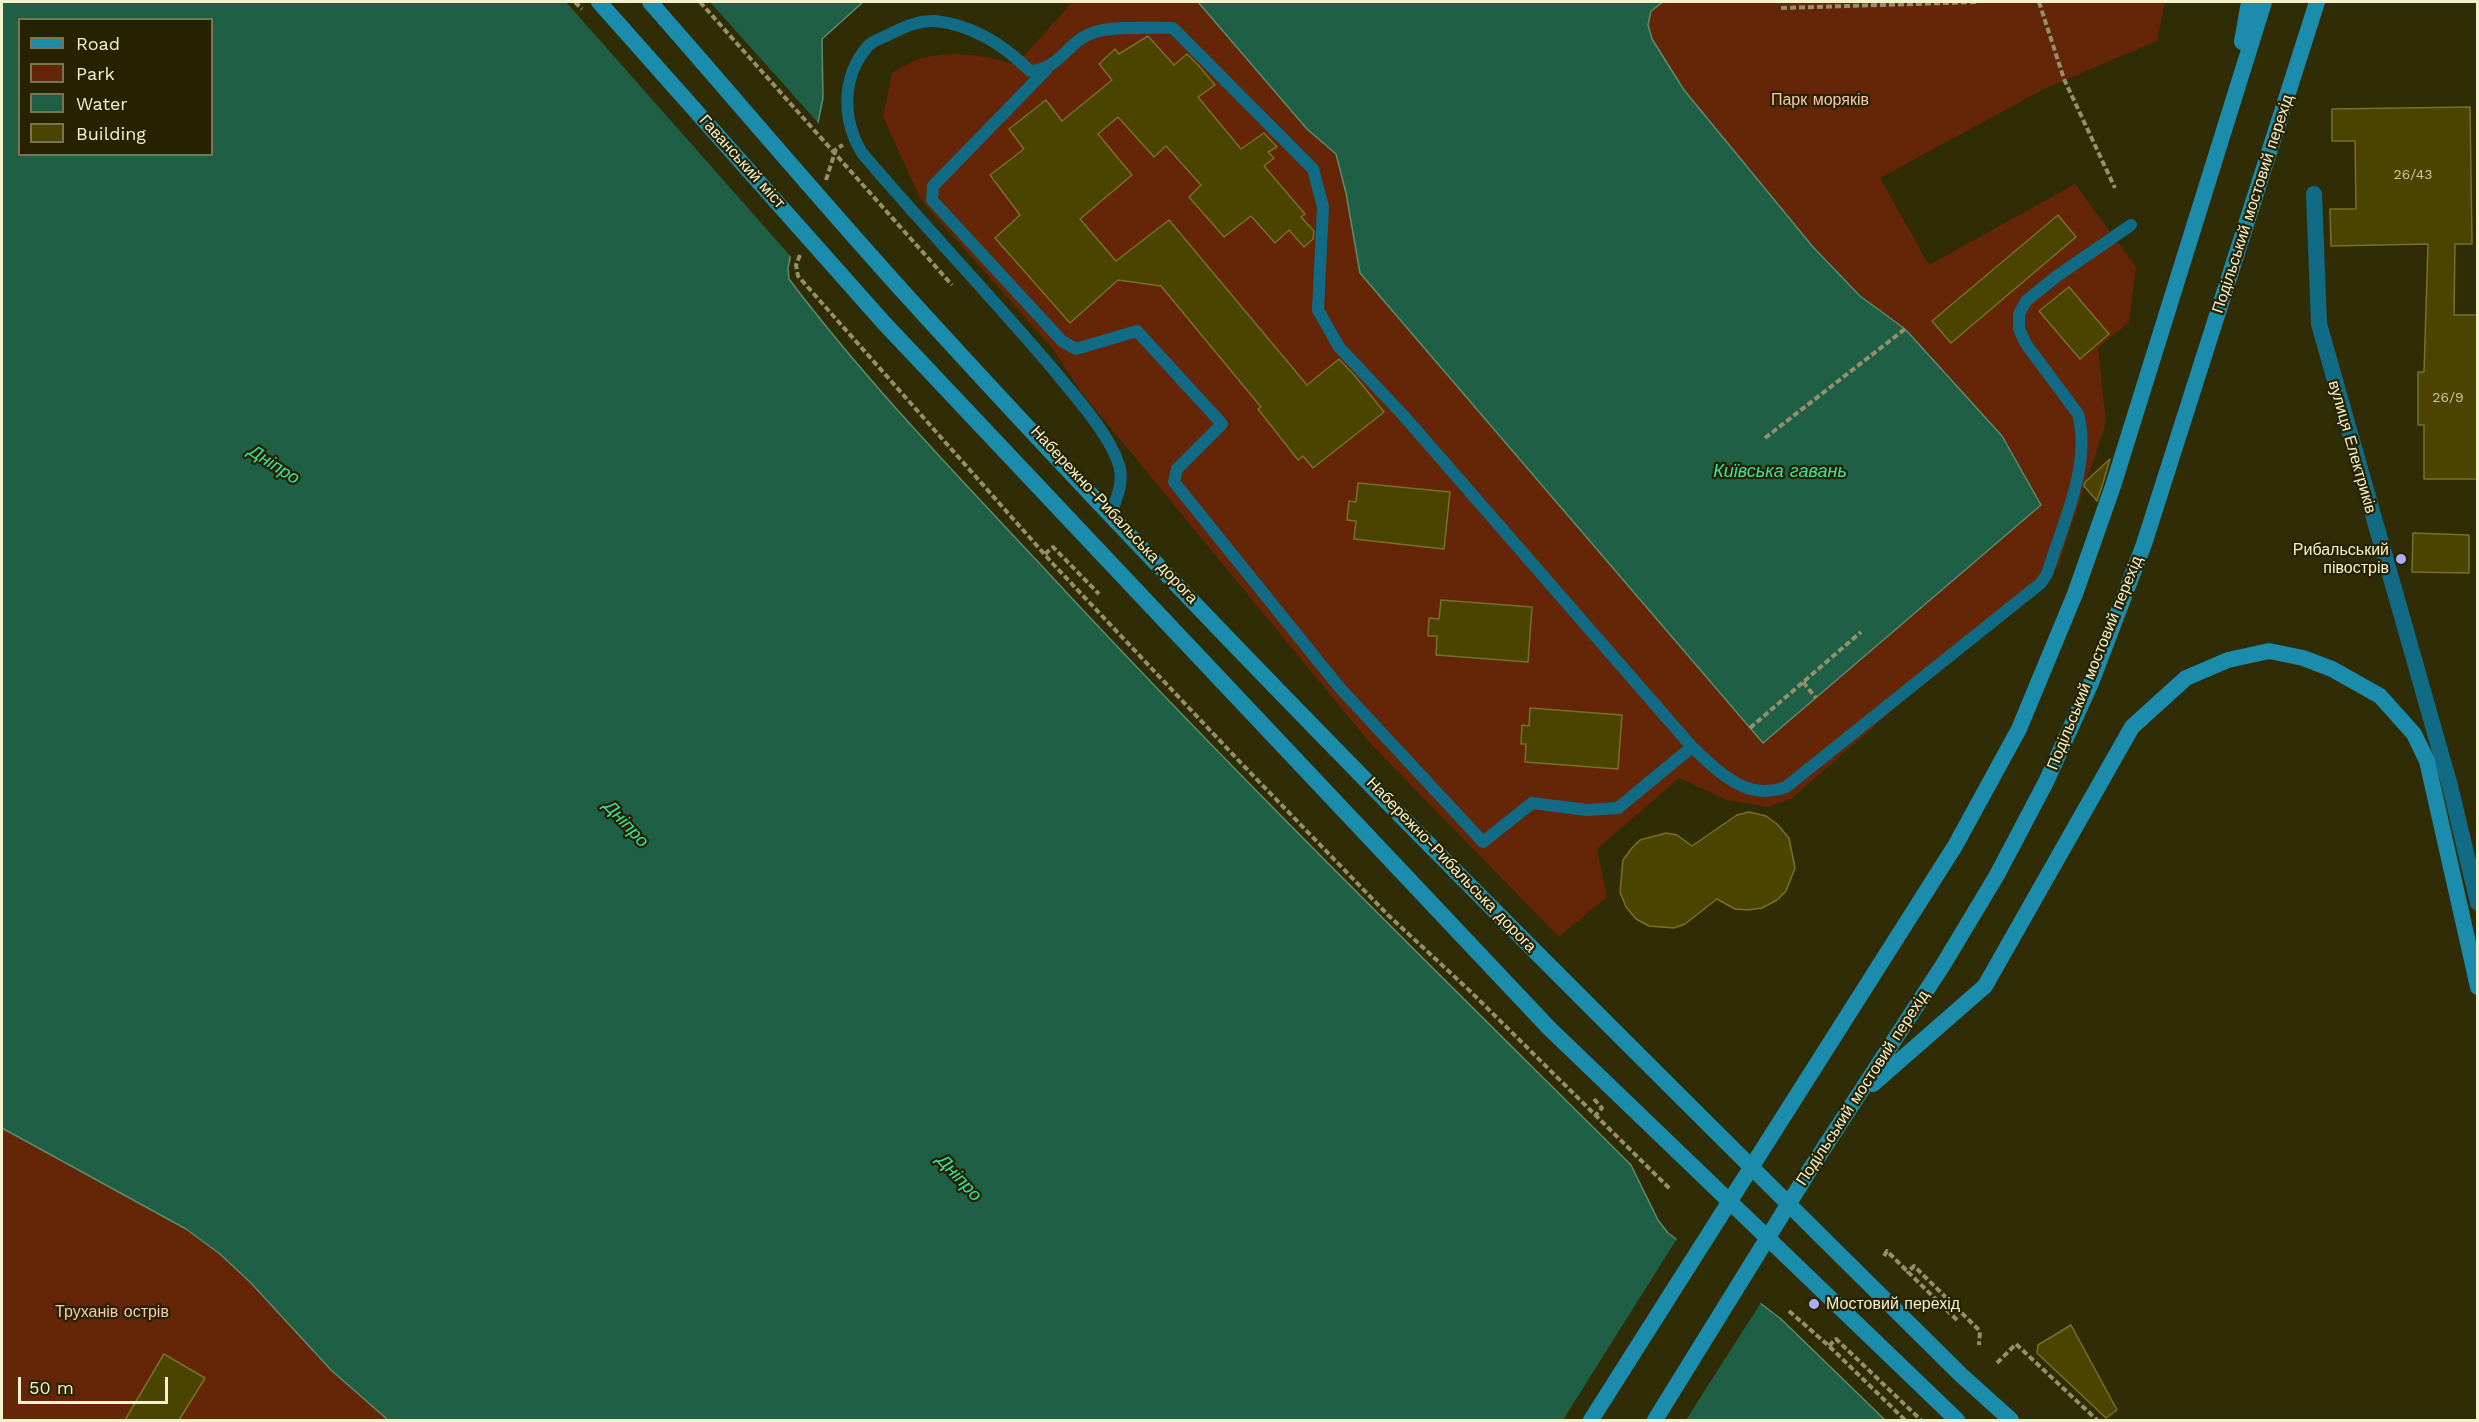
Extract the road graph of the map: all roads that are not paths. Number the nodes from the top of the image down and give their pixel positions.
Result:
1 (599, 2) edge
2 (650, 2) edge
3 (2249, 2) edge
4 (2264, 2) edge
5 (2317, 2) edge
6 (1046, 70) junction
7 (2232, 106) junction
8 (2313, 194) dead end
9 (2132, 225) dead end
10 (1112, 513) junction
11 (1692, 747) junction
12 (2478, 903) edge
13 (2478, 987) edge
14 (1859, 1096) junction
15 (1591, 1420) edge
16 (1655, 1420) edge
17 (1957, 1420) edge
18 (2011, 1420) edge

1 - 17 main road, Гаванський міст
2 - 10 main road, Набережно-Рибальська дорога
3 - 7 main road
4 - 7 main road
5 - 14 main road, Подільський мостовий перехід
6 - 10 lane
6 - 11 lane
6 - 11 lane
7 - 15 main road
8 - 12 street, вулиця Електриків
9 - 11 lane
10 - 18 main road, Набережно-Рибальська дорога
13 - 14 main road
14 - 16 main road, Подільський мостовий перехід

